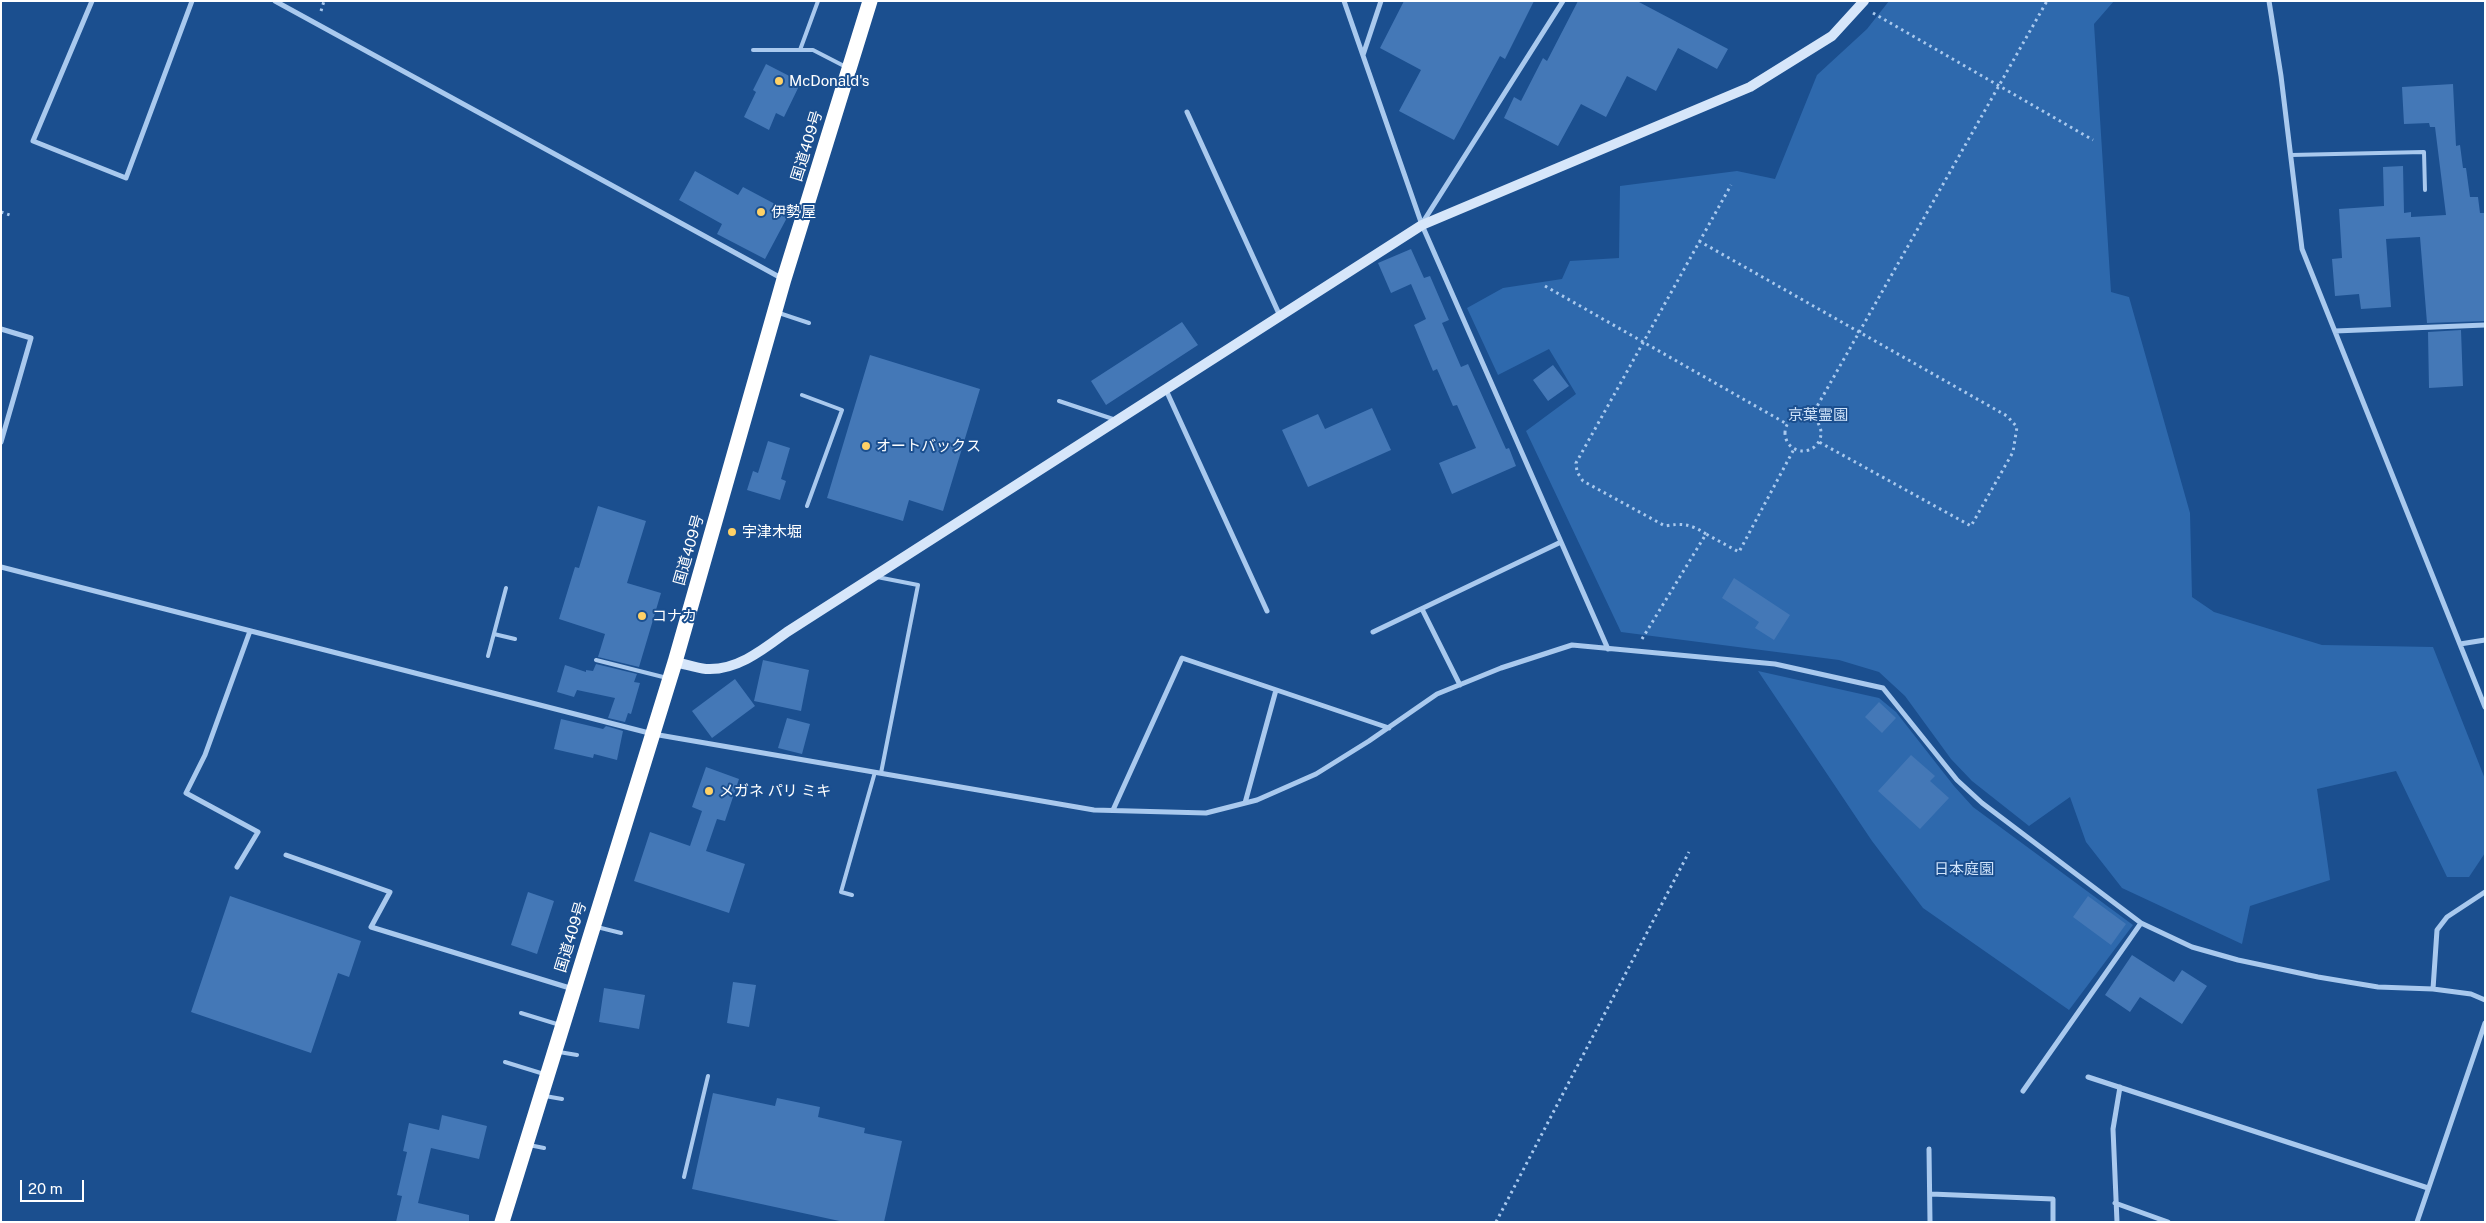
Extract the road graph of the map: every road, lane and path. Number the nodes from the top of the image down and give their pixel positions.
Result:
1 (92, 1) edge
2 (192, 1) edge
3 (275, 1) edge
4 (818, 1) edge
5 (870, 1) edge
6 (1344, 1) edge
7 (1381, 1) edge
8 (1563, 1) edge
9 (2047, 1) edge
10 (2269, 1) edge
11 (1862, 3) edge
12 (753, 50) dead end
13 (800, 50) junction
14 (1363, 55) junction
15 (849, 68) junction
16 (1999, 86) junction
17 (1187, 112) dead end
18 (2093, 140) dead end
19 (2291, 155) junction
20 (1731, 185) dead end
21 (2425, 190) dead end
22 (1, 212) edge
23 (13, 216) dead end
24 (1422, 225) junction
25 (1699, 241) junction
26 (784, 279) junction
27 (1545, 286) dead end
28 (774, 312) junction
29 (1280, 316) junction
30 (809, 323) dead end
31 (2485, 325) edge
32 (1, 329) edge
33 (2335, 331) junction
34 (1859, 332) junction
35 (1642, 342) junction
36 (1165, 389) junction
37 (802, 395) dead end
38 (1059, 401) dead end
39 (1811, 417) junction
40 (1118, 420) junction
41 (1787, 424) junction
42 (1, 442) edge
43 (1819, 442) junction
44 (1794, 449) junction
45 (807, 506) dead end
46 (1706, 534) junction
47 (1561, 542) junction
48 (1, 568) edge
49 (875, 576) junction
50 (506, 588) dead end
51 (1422, 609) junction
52 (1267, 611) dead end
53 (250, 631) junction
54 (1373, 632) dead end
55 (494, 634) junction
56 (515, 639) dead end
57 (2485, 640) edge
58 (2460, 644) junction
59 (1608, 649) junction
60 (1634, 652) junction
61 (488, 656) dead end
62 (596, 660) dead end
63 (675, 662) junction
64 (670, 679) junction
65 (1460, 685) junction
66 (1276, 690) junction
67 (2485, 707) edge
68 (1388, 728) junction
69 (653, 734) junction
70 (878, 773) junction
71 (1245, 803) junction
72 (1113, 810) junction
73 (1689, 852) dead end
74 (286, 855) dead end
75 (237, 867) dead end
76 (2485, 892) edge
77 (852, 895) dead end
78 (2141, 923) junction
79 (593, 926) junction
80 (621, 934) dead end
81 (2433, 989) junction
82 (573, 990) junction
83 (2485, 1000) edge
84 (521, 1013) dead end
85 (2485, 1023) edge
86 (562, 1026) junction
87 (554, 1051) junction
88 (577, 1055) dead end
89 (506, 1062) dead end
90 (547, 1075) junction
91 (708, 1076) dead end
92 (2088, 1077) dead end
93 (2120, 1088) junction
94 (2023, 1091) dead end
95 (541, 1094) junction
96 (562, 1099) dead end
97 (525, 1145) junction
98 (544, 1148) dead end
99 (1929, 1149) dead end
100 (684, 1177) dead end
101 (2428, 1188) junction
102 (1931, 1194) junction
103 (2115, 1204) junction
104 (502, 1222) edge
105 (1496, 1222) edge
106 (1930, 1222) edge
107 (2053, 1222) edge
108 (2117, 1222) edge
109 (2168, 1222) edge
110 (2416, 1222) edge

1 - 2 street
3 - 26 street
4 - 13 lane
5 - 15 highway, 国道409号
6 - 14 street
7 - 14 street
8 - 24 street
9 - 16 path
10 - 19 street
11 - 16 path
11 - 24 street
12 - 13 lane
13 - 15 lane
14 - 24 street
15 - 26 highway, 国道409号
16 - 18 path
16 - 34 path
17 - 29 street
19 - 21 lane
19 - 33 street
20 - 25 path
22 - 23 path
24 - 29 street
24 - 47 street
25 - 34 path
25 - 35 path
26 - 28 highway, 国道409号
27 - 35 path
28 - 30 lane
28 - 63 highway, 国道409号
29 - 36 street
31 - 33 street
32 - 42 street
33 - 58 street
34 - 39 path
34 - 43 path
35 - 41 path
35 - 46 path
36 - 40 street
36 - 52 street
37 - 45 lane
38 - 40 lane
39 - 41 path
39 - 43 path
40 - 49 street
41 - 44 path
43 - 44 path
44 - 46 path
46 - 60 path
47 - 51 street
47 - 59 street
48 - 53 street
49 - 63 street
49 - 70 lane
50 - 55 lane
51 - 54 street
51 - 65 street
53 - 69 street
53 - 75 street
55 - 56 lane
55 - 61 lane
57 - 58 street
58 - 67 street
59 - 60 street
59 - 65 street
60 - 78 street
62 - 64 lane
63 - 64 highway, 国道409号
64 - 69 highway, 国道409号
65 - 68 street
66 - 68 street
66 - 71 street
66 - 72 street
68 - 71 street
69 - 70 street
69 - 79 highway, 国道409号
70 - 72 street
70 - 77 lane
71 - 72 street
73 - 105 path
74 - 82 street
76 - 81 street
78 - 81 street
78 - 94 street
79 - 80 lane
79 - 82 highway, 国道409号
81 - 83 street
82 - 86 highway, 国道409号
84 - 86 lane
85 - 101 street
86 - 87 highway, 国道409号
87 - 88 lane
87 - 90 highway, 国道409号
89 - 90 lane
90 - 95 highway, 国道409号
91 - 100 lane
92 - 93 street
93 - 101 street
93 - 103 street
95 - 96 lane
95 - 97 highway, 国道409号
97 - 98 lane
97 - 104 highway, 国道409号
99 - 102 street
101 - 110 street
102 - 106 street
102 - 107 street
103 - 108 street
103 - 109 street

